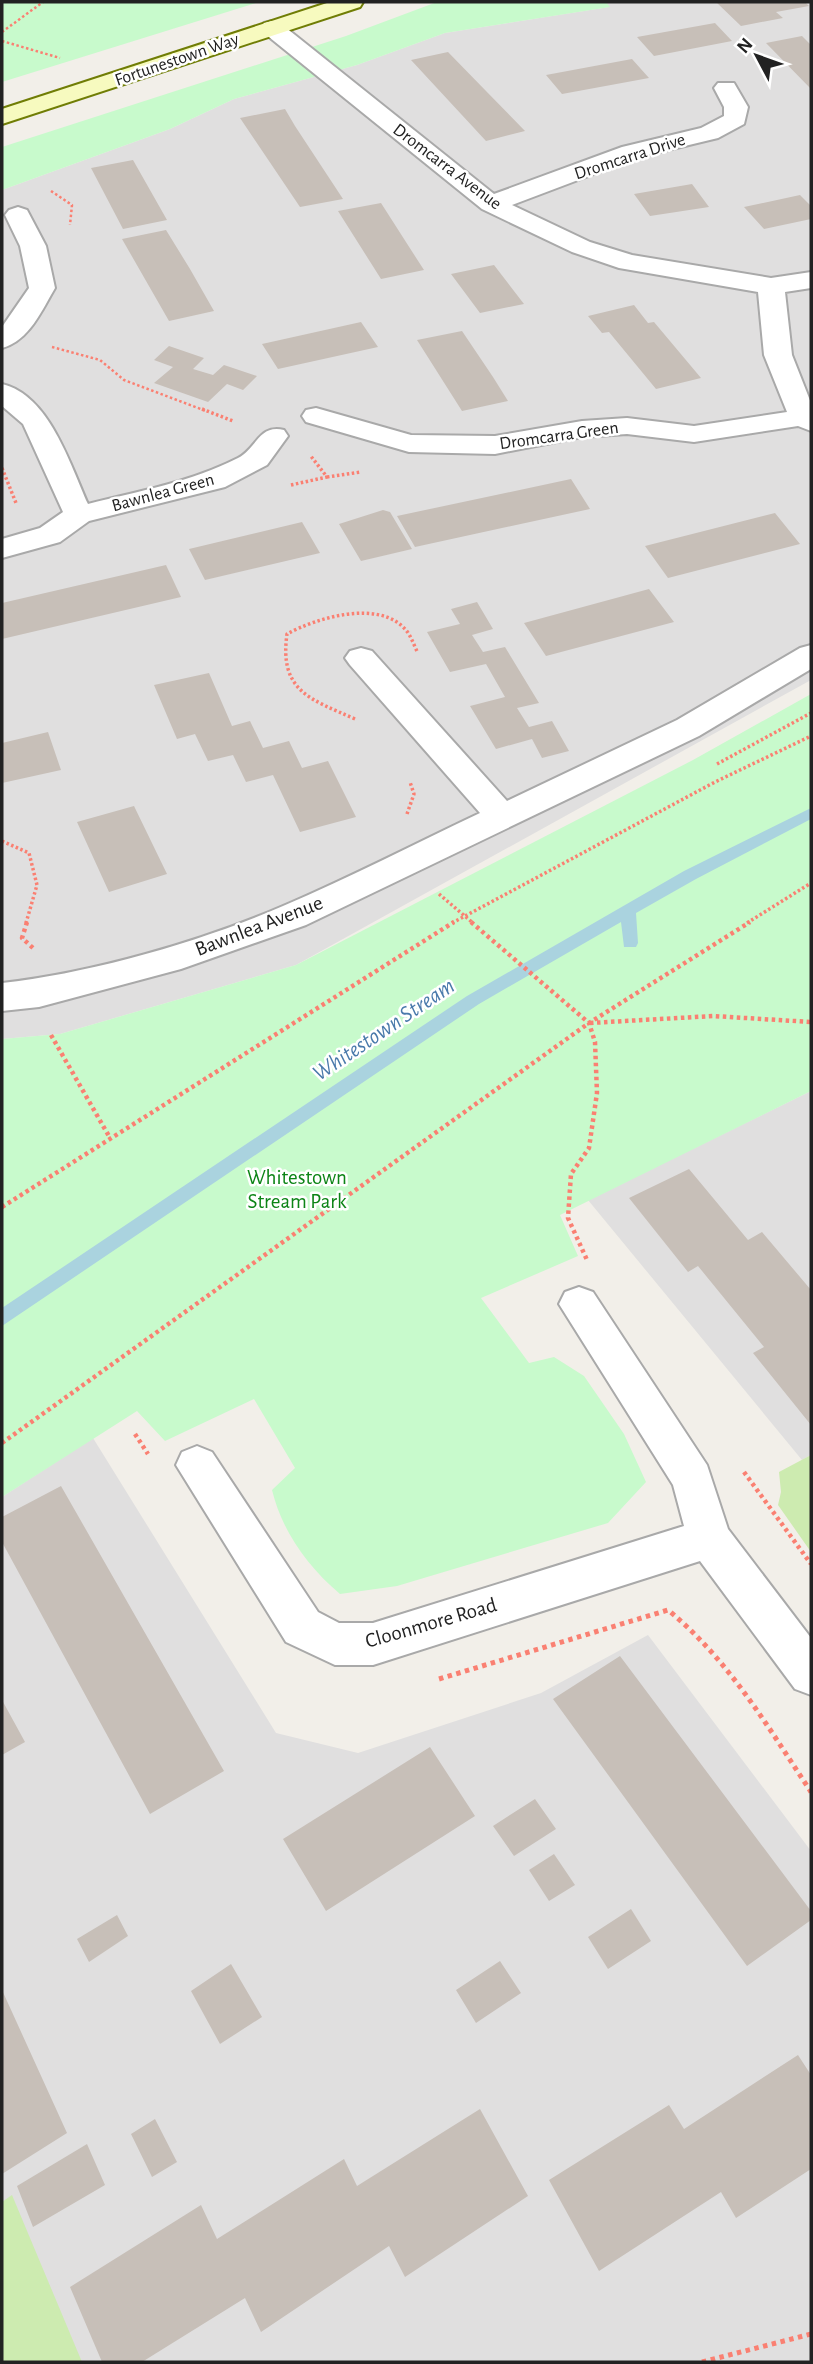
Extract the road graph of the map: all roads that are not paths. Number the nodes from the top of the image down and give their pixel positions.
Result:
1 (352, 2) edge
2 (272, 27) junction
3 (726, 88) dead end
4 (2, 117) edge
5 (491, 204) junction
6 (18, 215) dead end
7 (811, 280) edge
8 (771, 286) junction
9 (2, 341) edge
10 (2, 392) edge
11 (316, 416) dead end
12 (807, 420) edge
13 (274, 436) dead end
14 (79, 515) junction
15 (2, 549) edge
16 (811, 655) edge
17 (361, 657) dead end
18 (503, 818) junction
19 (2, 997) edge
20 (579, 1304) dead end
21 (197, 1465) dead end
22 (709, 1538) junction
23 (811, 1674) edge

1 - 2 street, Fortunestown Way
2 - 4 street, Fortunestown Way
2 - 5 street, Dromcarra Avenue
3 - 5 street, Dromcarra Drive
5 - 8 street, Dromcarra Avenue
6 - 9 street
7 - 8 street, Dromcarra Avenue
8 - 12 street
10 - 14 street
11 - 12 street, Dromcarra Green
13 - 14 street, Bawnlea Green
14 - 15 street, Bawnlea Green
16 - 18 street, Bawnlea Avenue
17 - 18 street
18 - 19 street, Bawnlea Avenue
20 - 22 street
21 - 22 street, Cloonmore Road
22 - 23 street

